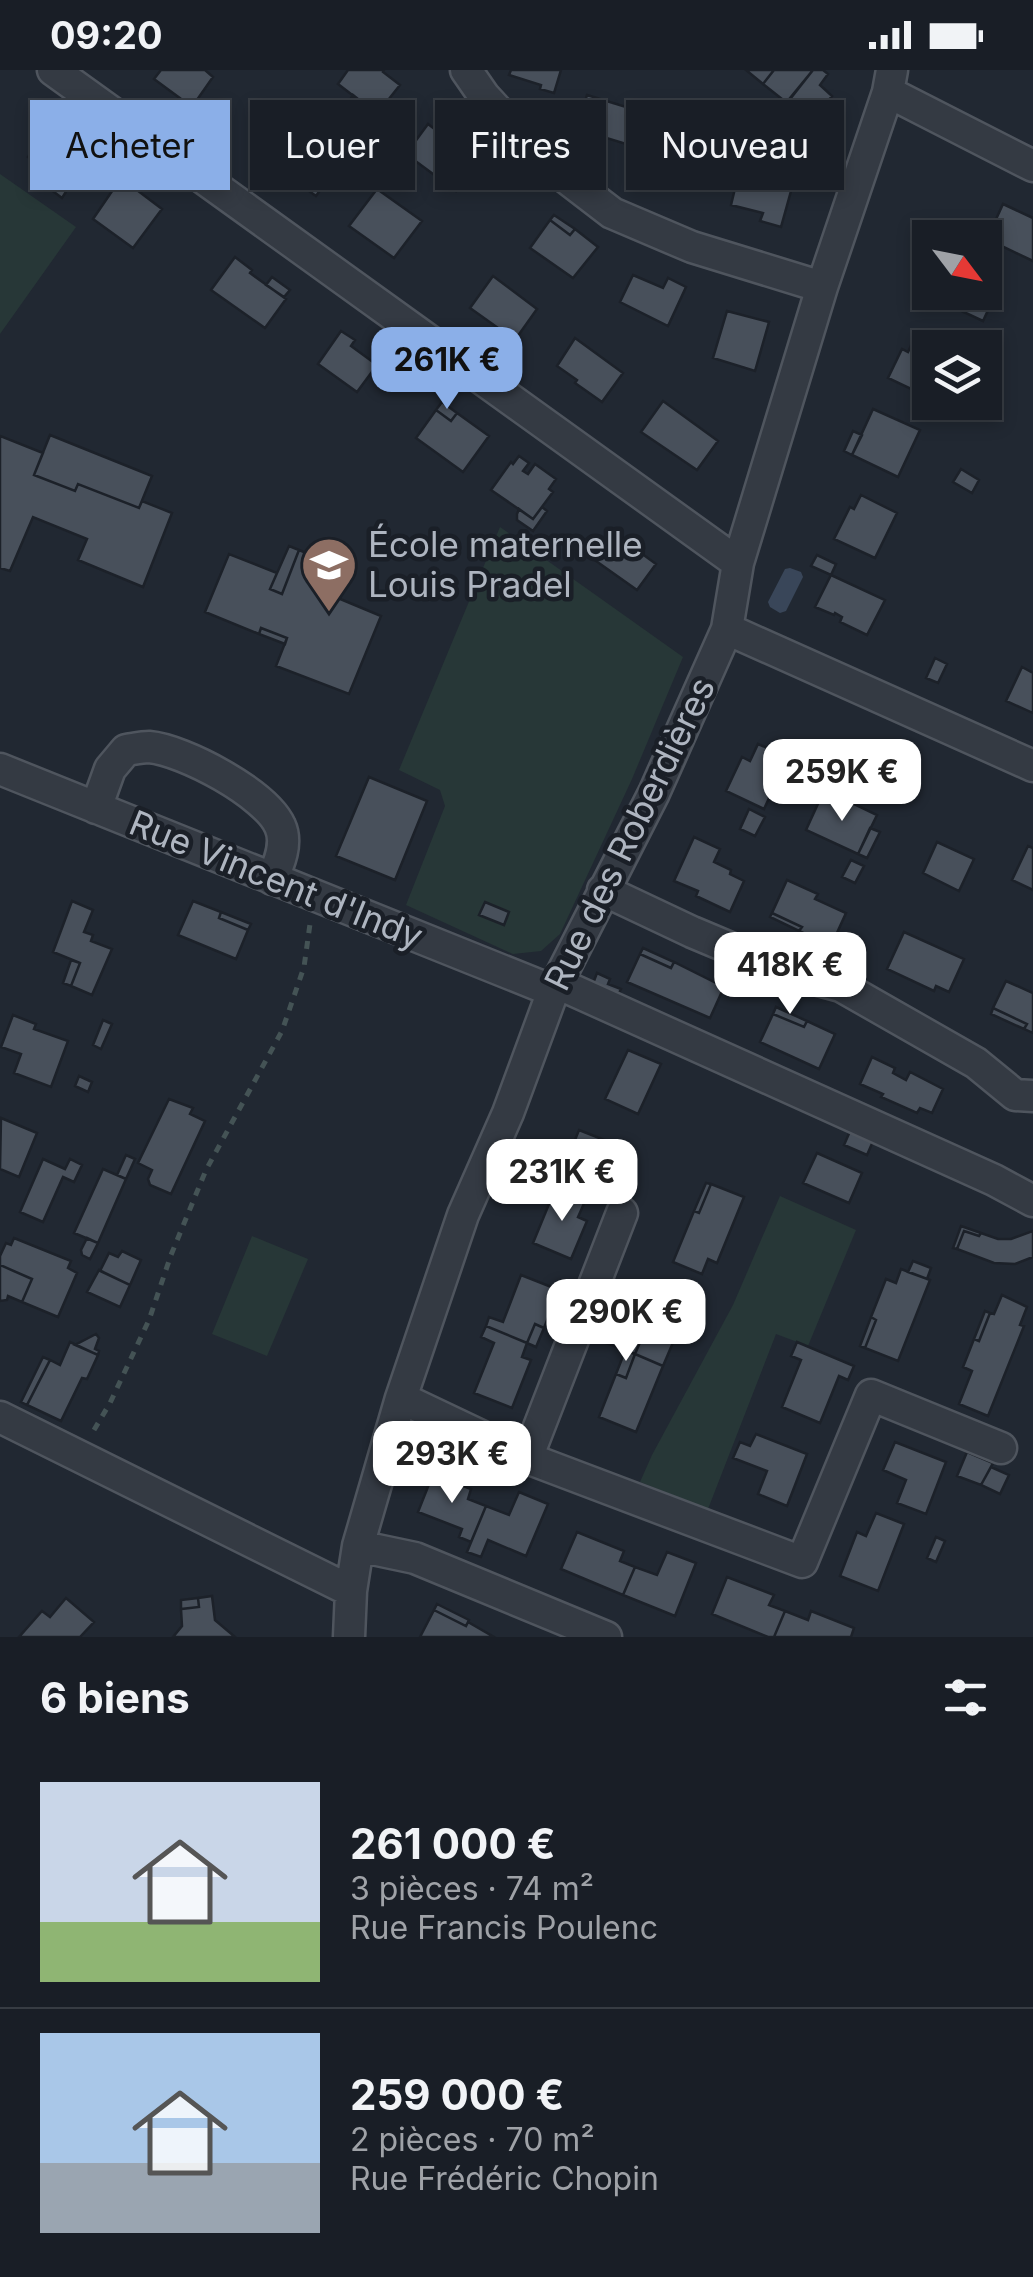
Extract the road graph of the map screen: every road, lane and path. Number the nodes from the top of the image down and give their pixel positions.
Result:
1 (53, 70) edge
2 (466, 70) edge
3 (890, 81) edge
4 (1033, 166) edge
5 (822, 286) junction
6 (738, 563) junction
7 (727, 629) junction
8 (1033, 766) edge
9 (0, 770) edge
10 (96, 808) junction
11 (272, 878) junction
12 (603, 890) junction
13 (315, 896) junction
14 (554, 987) junction
15 (1033, 1096) edge
16 (1033, 1201) edge
17 (622, 1213) dead end
18 (401, 1398) junction
19 (7, 1430) edge
20 (1002, 1448) dead end
21 (78, 1456) junction
22 (527, 1458) junction
23 (358, 1546) junction
24 (351, 1592) junction
25 (569, 1630) edge
26 (349, 1637) edge
27 (606, 1637) edge

1 - 6 street
2 - 5 street
3 - 4 street
3 - 5 street, Rue des Roberdières
5 - 6 street, Rue des Roberdières
6 - 7 street, Rue des Roberdières
7 - 8 street
7 - 12 street, Rue des Roberdières
9 - 10 street, Rue Vincent d'Indy
10 - 11 street, Rue Vincent d'Indy
10 - 11 street
11 - 13 street, Rue Vincent d'Indy
12 - 14 street, Rue des Roberdières
12 - 15 street
13 - 14 street, Rue Vincent d'Indy
13 - 21 path
14 - 16 street, Rue Vincent d'Indy
14 - 18 street, Rue des Roberdières
17 - 22 street
18 - 22 street
18 - 23 street, Rue des Roberdières
19 - 21 street
20 - 22 street
21 - 24 street
23 - 24 street, Rue des Roberdières
23 - 25 street
24 - 26 street, Rue des Roberdières
25 - 27 street

